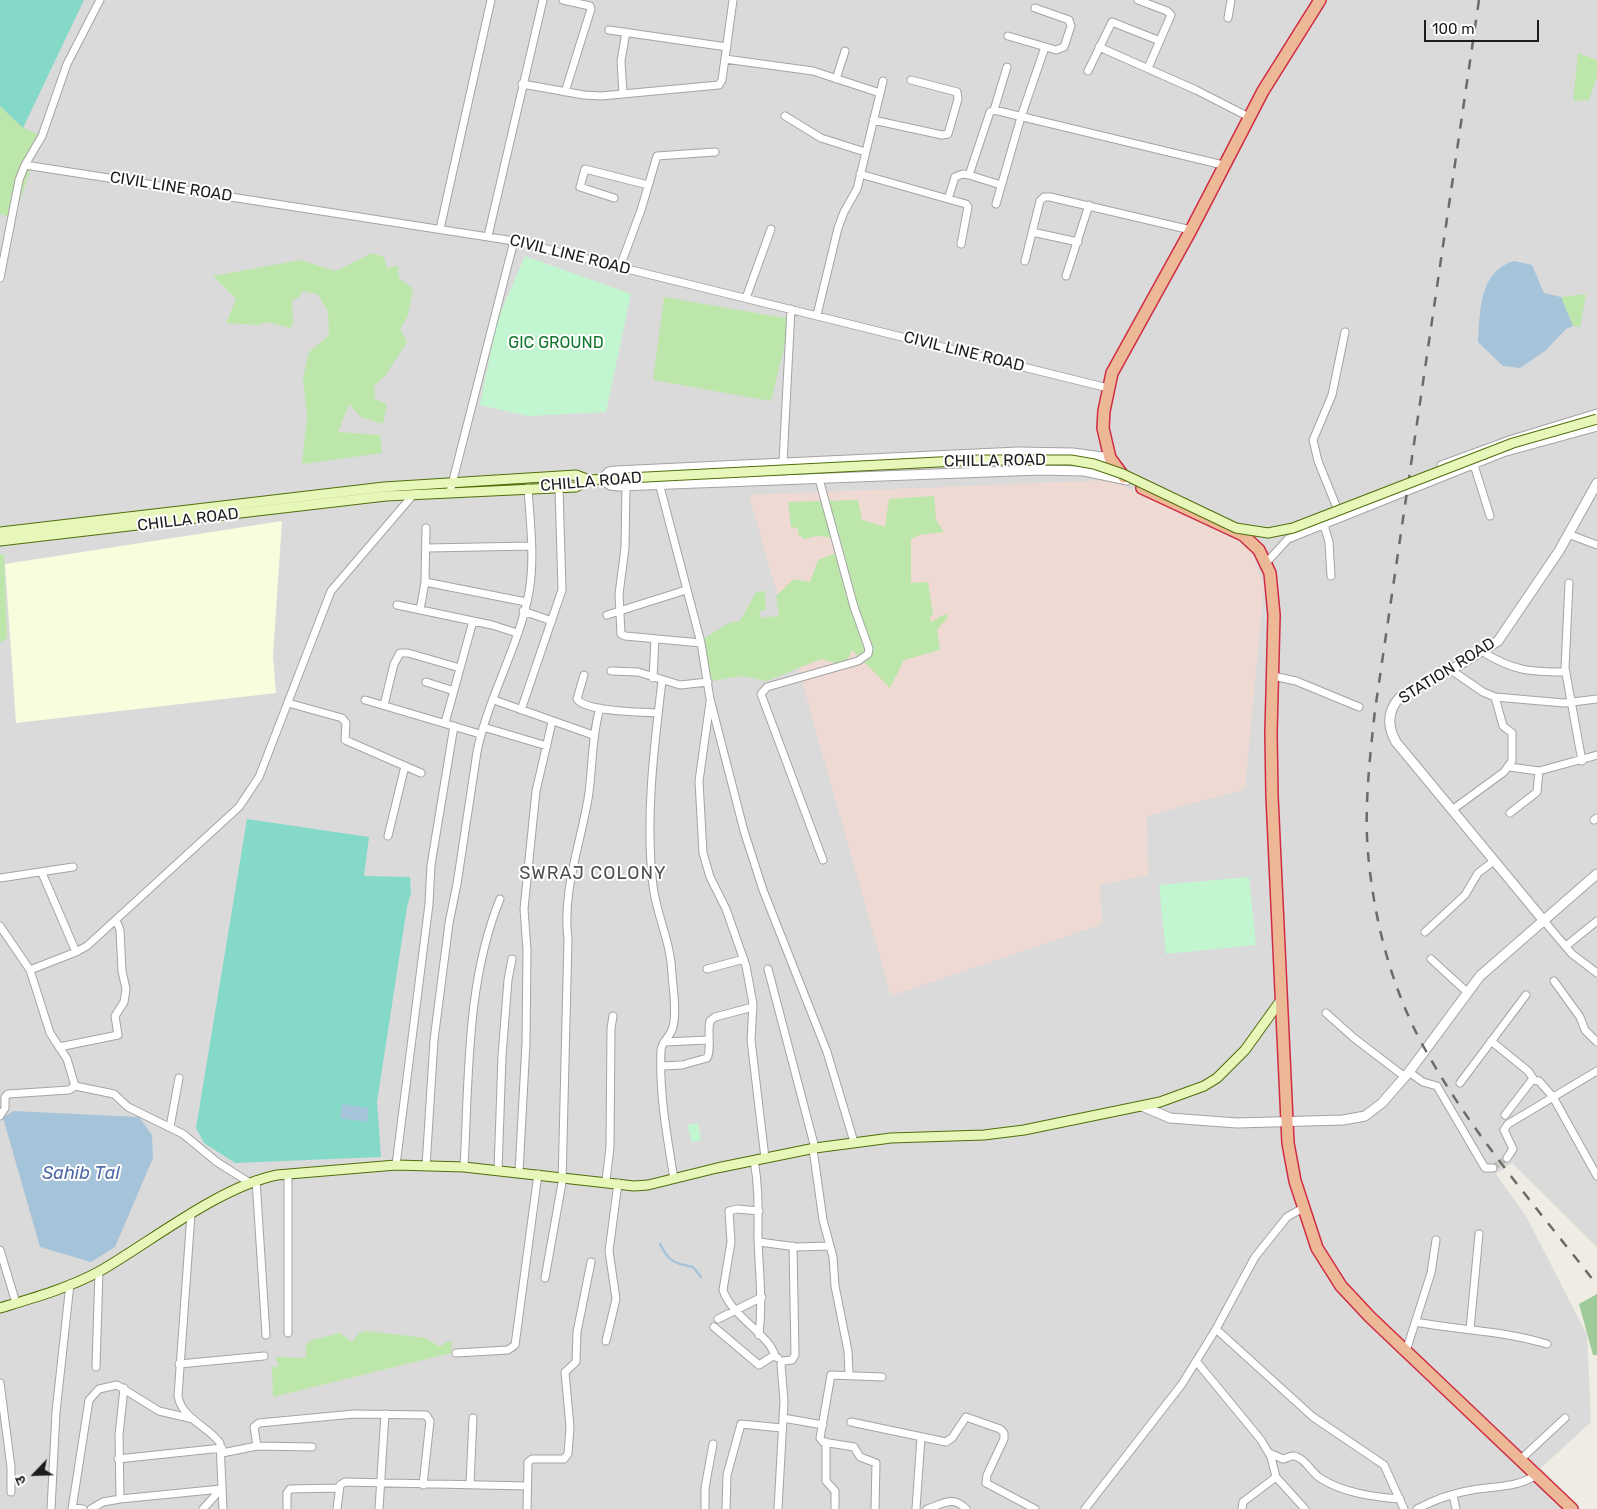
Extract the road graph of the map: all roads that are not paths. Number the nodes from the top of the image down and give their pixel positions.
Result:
1 (100, 0) edge
2 (491, 0) edge
3 (543, 0) edge
4 (563, 0) edge
5 (733, 0) edge
6 (1138, 0) edge
7 (1231, 0) edge
8 (1320, 0) edge
9 (1146, 2) edge
10 (1035, 8) dead end
11 (1228, 18) dead end
12 (609, 30) dead end
13 (626, 32) junction
14 (1008, 36) dead end
15 (1160, 41) junction
16 (727, 46) junction
17 (1045, 47) junction
18 (1099, 47) junction
19 (845, 51) dead end
20 (725, 59) junction
21 (1007, 67) dead end
22 (1148, 68) junction
23 (1088, 71) dead end
24 (836, 79) junction
25 (911, 80) dead end
26 (883, 81) dead end
27 (522, 84) junction
28 (565, 92) junction
29 (623, 94) junction
30 (880, 94) junction
31 (994, 110) junction
32 (785, 116) dead end
33 (1021, 116) junction
34 (1249, 117) junction
35 (873, 120) junction
36 (715, 152) dead end
37 (865, 152) junction
38 (25, 165) junction
39 (1223, 165) junction
40 (860, 174) junction
41 (969, 176) junction
42 (648, 185) junction
43 (1001, 185) junction
44 (614, 198) dead end
45 (948, 199) junction
46 (996, 204) dead end
47 (1089, 205) junction
48 (440, 228) junction
49 (771, 229) dead end
50 (1191, 230) junction
51 (1032, 232) junction
52 (488, 236) junction
53 (514, 241) junction
54 (1078, 242) junction
55 (961, 244) dead end
56 (1026, 261) dead end
57 (620, 267) junction
58 (1066, 276) dead end
59 (0, 278) edge
60 (746, 298) junction
61 (791, 309) junction
62 (817, 316) junction
63 (1345, 332) dead end
64 (1108, 388) junction
65 (1597, 413) edge
66 (1597, 419) edge
67 (1597, 427) edge
68 (1110, 458) junction
69 (783, 462) junction
70 (1441, 465) dead end
71 (1474, 465) junction
72 (1125, 477) junction
73 (819, 479) junction
74 (589, 480) junction
75 (602, 480) junction
76 (452, 482) junction
77 (627, 482) junction
78 (659, 483) junction
79 (1597, 483) edge
80 (528, 488) junction
81 (559, 488) junction
82 (450, 492) junction
83 (413, 495) junction
84 (150, 514) junction
85 (1490, 516) dead end
86 (1341, 518) junction
87 (152, 524) junction
88 (1324, 525) junction
89 (426, 528) dead end
90 (0, 532) edge
91 (1568, 534) junction
92 (0, 541) edge
93 (1597, 545) edge
94 (531, 546) junction
95 (426, 548) junction
96 (1266, 563) junction
97 (1331, 576) dead end
98 (425, 582) junction
99 (1569, 583) dead end
100 (686, 590) junction
101 (526, 602) junction
102 (397, 605) dead end
103 (420, 610) junction
104 (523, 612) junction
105 (620, 612) junction
106 (606, 615) dead end
107 (473, 621) junction
108 (552, 621) junction
109 (517, 633) junction
110 (655, 639) junction
111 (701, 643) junction
112 (1483, 652) junction
113 (460, 668) junction
114 (1451, 670) junction
115 (611, 671) dead end
116 (1566, 672) junction
117 (584, 675) dead end
118 (1273, 676) junction
119 (653, 678) junction
120 (662, 681) junction
121 (426, 682) dead end
122 (708, 682) junction
123 (454, 691) junction
124 (1495, 697) junction
125 (710, 699) junction
126 (1597, 699) edge
127 (365, 700) dead end
128 (494, 700) junction
129 (1572, 702) junction
130 (288, 703) junction
131 (384, 705) junction
132 (1359, 707) dead end
133 (600, 708) junction
134 (521, 710) junction
135 (658, 713) junction
136 (552, 722) junction
137 (445, 723) junction
138 (454, 726) junction
139 (482, 730) junction
140 (594, 735) junction
141 (547, 746) junction
142 (1597, 755) edge
143 (1582, 761) junction
144 (405, 766) junction
145 (1509, 766) junction
146 (1539, 771) junction
147 (420, 772) dead end
148 (1452, 810) junction
149 (1510, 813) dead end
150 (388, 836) dead end
151 (823, 860) dead end
152 (1494, 861) junction
153 (73, 867) dead end
154 (42, 872) junction
155 (1597, 874) edge
156 (0, 878) edge
157 (500, 899) dead end
158 (116, 920) junction
159 (1544, 921) junction
160 (1597, 921) edge
161 (0, 926) edge
162 (1425, 932) dead end
163 (1566, 946) junction
164 (76, 952) junction
165 (512, 959) dead end
166 (744, 959) junction
167 (1431, 959) dead end
168 (707, 969) dead end
169 (768, 969) dead end
170 (30, 970) junction
171 (1597, 973) edge
172 (1554, 981) dead end
173 (1467, 992) junction
174 (1526, 995) dead end
175 (1281, 1000) junction
176 (753, 1007) junction
177 (1326, 1013) dead end
178 (613, 1016) dead end
179 (708, 1040) junction
180 (1491, 1041) junction
181 (664, 1042) junction
182 (1597, 1042) edge
183 (59, 1047) junction
184 (662, 1066) junction
185 (1597, 1071) edge
186 (1407, 1075) junction
187 (179, 1078) dead end
188 (1534, 1080) junction
189 (1460, 1083) dead end
190 (75, 1086) junction
191 (1553, 1097) junction
192 (1142, 1106) junction
193 (1505, 1115) dead end
194 (0, 1116) edge
195 (1285, 1122) junction
196 (170, 1127) junction
197 (854, 1142) junction
198 (814, 1148) junction
199 (765, 1158) junction
200 (1507, 1158) dead end
201 (754, 1160) junction
202 (396, 1165) junction
203 (426, 1166) junction
204 (464, 1167) junction
205 (1493, 1168) dead end
206 (498, 1170) junction
207 (519, 1172) junction
208 (288, 1174) junction
209 (538, 1174) junction
210 (562, 1176) junction
211 (1597, 1176) edge
212 (674, 1179) junction
213 (253, 1182) junction
214 (606, 1182) junction
215 (618, 1183) junction
216 (1303, 1208) junction
217 (759, 1211) junction
218 (191, 1214) junction
219 (1479, 1234) dead end
220 (1436, 1240) dead end
221 (759, 1242) junction
222 (793, 1246) junction
223 (830, 1246) junction
224 (0, 1250) edge
225 (591, 1262) dead end
226 (99, 1271) junction
227 (545, 1278) dead end
228 (70, 1284) junction
229 (762, 1297) junction
230 (16, 1303) junction
231 (0, 1308) edge
232 (735, 1309) junction
233 (718, 1319) dead end
234 (1416, 1322) junction
235 (714, 1327) dead end
236 (1216, 1328) junction
237 (1470, 1329) junction
238 (288, 1334) dead end
239 (266, 1335) dead end
240 (759, 1335) junction
241 (606, 1341) dead end
242 (1547, 1344) dead end
243 (1406, 1351) junction
244 (456, 1353) dead end
245 (264, 1356) dead end
246 (775, 1356) junction
247 (1196, 1361) junction
248 (782, 1362) junction
249 (179, 1364) junction
250 (96, 1367) dead end
251 (849, 1375) junction
252 (882, 1377) dead end
253 (0, 1383) edge
254 (124, 1388) junction
255 (385, 1414) junction
256 (473, 1418) dead end
257 (782, 1418) junction
258 (1565, 1418) dead end
259 (192, 1419) junction
260 (851, 1422) dead end
261 (823, 1425) junction
262 (782, 1428) junction
263 (921, 1437) junction
264 (826, 1442) junction
265 (713, 1444) dead end
266 (257, 1446) junction
267 (312, 1447) dead end
268 (222, 1450) junction
269 (1269, 1453) junction
270 (118, 1458) junction
271 (1520, 1460) junction
272 (1536, 1475) junction
273 (1276, 1477) junction
274 (382, 1482) junction
275 (470, 1484) junction
276 (423, 1485) junction
277 (526, 1486) junction
278 (222, 1488) junction
279 (339, 1488) junction
280 (11, 1492) dead end
281 (1453, 1495) junction
282 (120, 1499) junction
283 (1400, 1499) junction
284 (72, 1508) edge
285 (51, 1509) edge
286 (83, 1509) edge
287 (91, 1509) edge
288 (203, 1509) edge
289 (223, 1509) edge
290 (287, 1509) edge
291 (337, 1509) edge
292 (379, 1509) edge
293 (527, 1509) edge
294 (705, 1509) edge
295 (726, 1509) edge
296 (778, 1509) edge
297 (835, 1509) edge
298 (875, 1509) edge
299 (916, 1509) edge
300 (927, 1509) edge
301 (965, 1509) edge
302 (1035, 1509) edge
303 (1085, 1509) edge
304 (1242, 1509) edge
305 (1305, 1509) edge
306 (1404, 1509) edge
307 (1417, 1509) edge
308 (1456, 1509) edge
309 (1572, 1509) edge

1 - 38 street
2 - 48 street
3 - 27 street
4 - 28 street
5 - 16 street
6 - 9 street
7 - 11 street
8 - 34 highway
9 - 15 street
10 - 17 street
12 - 13 street
13 - 16 street
13 - 29 street
14 - 17 street
15 - 18 street
15 - 22 street
16 - 20 street
17 - 33 street
18 - 22 street
18 - 23 street
19 - 24 street
20 - 24 street
20 - 29 street
21 - 31 street
22 - 34 street
24 - 30 street
25 - 35 street
26 - 30 street
27 - 28 street
27 - 52 street
28 - 29 street
30 - 35 street
31 - 33 street
31 - 41 street
32 - 37 street
33 - 39 street
33 - 43 street
34 - 39 highway
35 - 37 street
36 - 42 street
37 - 40 street
38 - 48 street, CIVIL LINE ROAD
38 - 59 street
39 - 50 highway
40 - 45 street
40 - 62 street
41 - 43 street
41 - 45 street
42 - 44 street
42 - 57 street
43 - 46 street
45 - 55 street
47 - 50 street
47 - 51 street
47 - 54 street
48 - 52 street, CIVIL LINE ROAD
49 - 60 street
50 - 64 highway
51 - 54 street
51 - 56 street
52 - 53 street, CIVIL LINE ROAD
53 - 57 street, CIVIL LINE ROAD
53 - 76 street
54 - 58 street
57 - 60 street, CIVIL LINE ROAD
60 - 61 street, CIVIL LINE ROAD
61 - 62 street, CIVIL LINE ROAD
61 - 69 street
62 - 64 street, CIVIL LINE ROAD
63 - 86 street
64 - 68 highway
65 - 70 street
66 - 72 main road, bridge
67 - 71 street
68 - 69 street
68 - 72 highway
69 - 75 street
71 - 85 street
71 - 86 street
72 - 73 street
72 - 77 main road, CHILLA ROAD, bridge
72 - 96 highway
73 - 78 street
73 - 151 street
74 - 75 main road, CHILLA ROAD
74 - 76 main road
74 - 81 main road, CHILLA ROAD
75 - 77 main road, CHILLA ROAD
76 - 82 street
76 - 84 main road
77 - 78 street
77 - 105 street
78 - 100 street
79 - 91 street, STATION ROAD
80 - 81 main road, CHILLA ROAD
80 - 82 main road, CHILLA ROAD
80 - 94 street
81 - 108 street
82 - 83 main road, CHILLA ROAD
83 - 87 main road, CHILLA ROAD
83 - 130 street
84 - 87 main road
84 - 90 main road
86 - 88 street
87 - 92 main road, CHILLA ROAD
88 - 96 street
88 - 97 street
89 - 95 street
91 - 93 street
91 - 112 street, STATION ROAD
94 - 95 street
94 - 101 street
95 - 98 street
96 - 118 highway
98 - 101 street
98 - 103 street
99 - 116 street
100 - 105 street
100 - 111 street
101 - 104 street
102 - 103 street
103 - 107 street
104 - 108 street
104 - 109 street
105 - 106 street
105 - 110 street
107 - 109 street
107 - 113 street
108 - 134 street
109 - 128 street
110 - 111 street
110 - 119 street
111 - 122 street
112 - 114 street, STATION ROAD
112 - 116 street
113 - 123 street
113 - 131 street
114 - 124 street
114 - 148 street, STATION ROAD
115 - 119 street
116 - 129 street
117 - 133 street
118 - 132 street
118 - 175 highway
119 - 120 street
120 - 122 street
120 - 135 street
121 - 123 street
122 - 125 street
123 - 137 street
124 - 129 street
124 - 145 street
125 - 166 street
125 - 197 street
126 - 129 street
127 - 131 street
128 - 134 street
128 - 139 street
129 - 143 street
130 - 144 street
130 - 158 street
131 - 137 street
133 - 135 street
133 - 140 street
134 - 136 street
135 - 181 street
136 - 140 street
136 - 141 street
137 - 138 street
138 - 139 street
138 - 202 street
139 - 141 street
139 - 203 street
140 - 210 street
141 - 207 street
142 - 143 street
143 - 146 street
144 - 147 street
144 - 150 street
145 - 146 street
145 - 148 street
146 - 149 street
148 - 152 street, STATION ROAD
152 - 159 street, STATION ROAD
152 - 162 street
153 - 154 street
154 - 156 street
154 - 164 street
155 - 159 street
157 - 204 street
158 - 164 street
158 - 183 street
159 - 163 street
159 - 173 street
160 - 163 street
161 - 170 street
163 - 171 street
164 - 170 street
165 - 206 street
166 - 168 street
166 - 176 street
167 - 173 street
169 - 198 street
170 - 183 street
172 - 182 street
173 - 186 street
174 - 180 street
175 - 192 main road
175 - 195 highway
176 - 179 street
176 - 199 street
177 - 186 street
178 - 214 street
179 - 181 street
179 - 184 street
180 - 188 street
180 - 189 street
181 - 184 street
183 - 190 street
184 - 212 street
185 - 191 street
186 - 195 street
186 - 205 street
187 - 196 street
188 - 191 street
188 - 193 street
190 - 194 street
190 - 196 street
191 - 200 street
191 - 211 street
192 - 195 street
192 - 197 main road
195 - 216 highway
196 - 213 street
197 - 198 main road
198 - 199 main road
198 - 223 street
199 - 201 main road
201 - 212 main road
201 - 217 street
202 - 203 main road
202 - 208 main road
203 - 204 main road
204 - 206 main road
206 - 207 main road
207 - 209 main road
208 - 213 main road
208 - 238 street
209 - 210 main road
209 - 244 street
210 - 214 main road
210 - 227 street
212 - 215 main road
213 - 218 main road
213 - 239 street
214 - 215 main road
215 - 241 street
216 - 236 street
216 - 243 highway
217 - 221 street
217 - 232 street
218 - 226 main road
218 - 249 street
219 - 237 street
220 - 234 street
221 - 222 street
221 - 229 street
222 - 223 street
222 - 248 street
223 - 251 street
224 - 230 street
225 - 277 street
226 - 228 main road
226 - 250 street
228 - 230 main road
228 - 285 street
229 - 232 street
229 - 240 street
230 - 231 main road
232 - 233 street
232 - 240 street
234 - 237 street
234 - 243 street
235 - 246 street
236 - 247 street
236 - 283 street
237 - 242 street
240 - 246 street
243 - 271 highway
245 - 249 street
246 - 248 street
247 - 269 street
247 - 303 street
248 - 257 street
249 - 259 street
251 - 252 street
251 - 261 street
253 - 280 street
254 - 259 street
254 - 270 street
254 - 284 street
255 - 266 street
255 - 274 street
255 - 276 street
256 - 275 street
257 - 261 street
257 - 262 street
258 - 271 street
259 - 268 street
260 - 263 street
261 - 264 street
262 - 295 street
262 - 296 street
263 - 299 street
263 - 302 street
264 - 297 street
264 - 298 street
265 - 294 street
266 - 267 street
266 - 268 street
268 - 270 street
268 - 278 street
269 - 273 street
269 - 283 street
270 - 282 street
271 - 272 highway
272 - 281 street
272 - 309 highway
273 - 304 street
273 - 305 street
274 - 276 street
274 - 279 street
274 - 292 street
275 - 276 street
275 - 277 street
277 - 293 street
278 - 282 street
278 - 288 street
278 - 289 street
279 - 290 street
279 - 291 street
281 - 307 street
281 - 308 street
282 - 287 street
283 - 306 street
284 - 286 street
300 - 301 street

